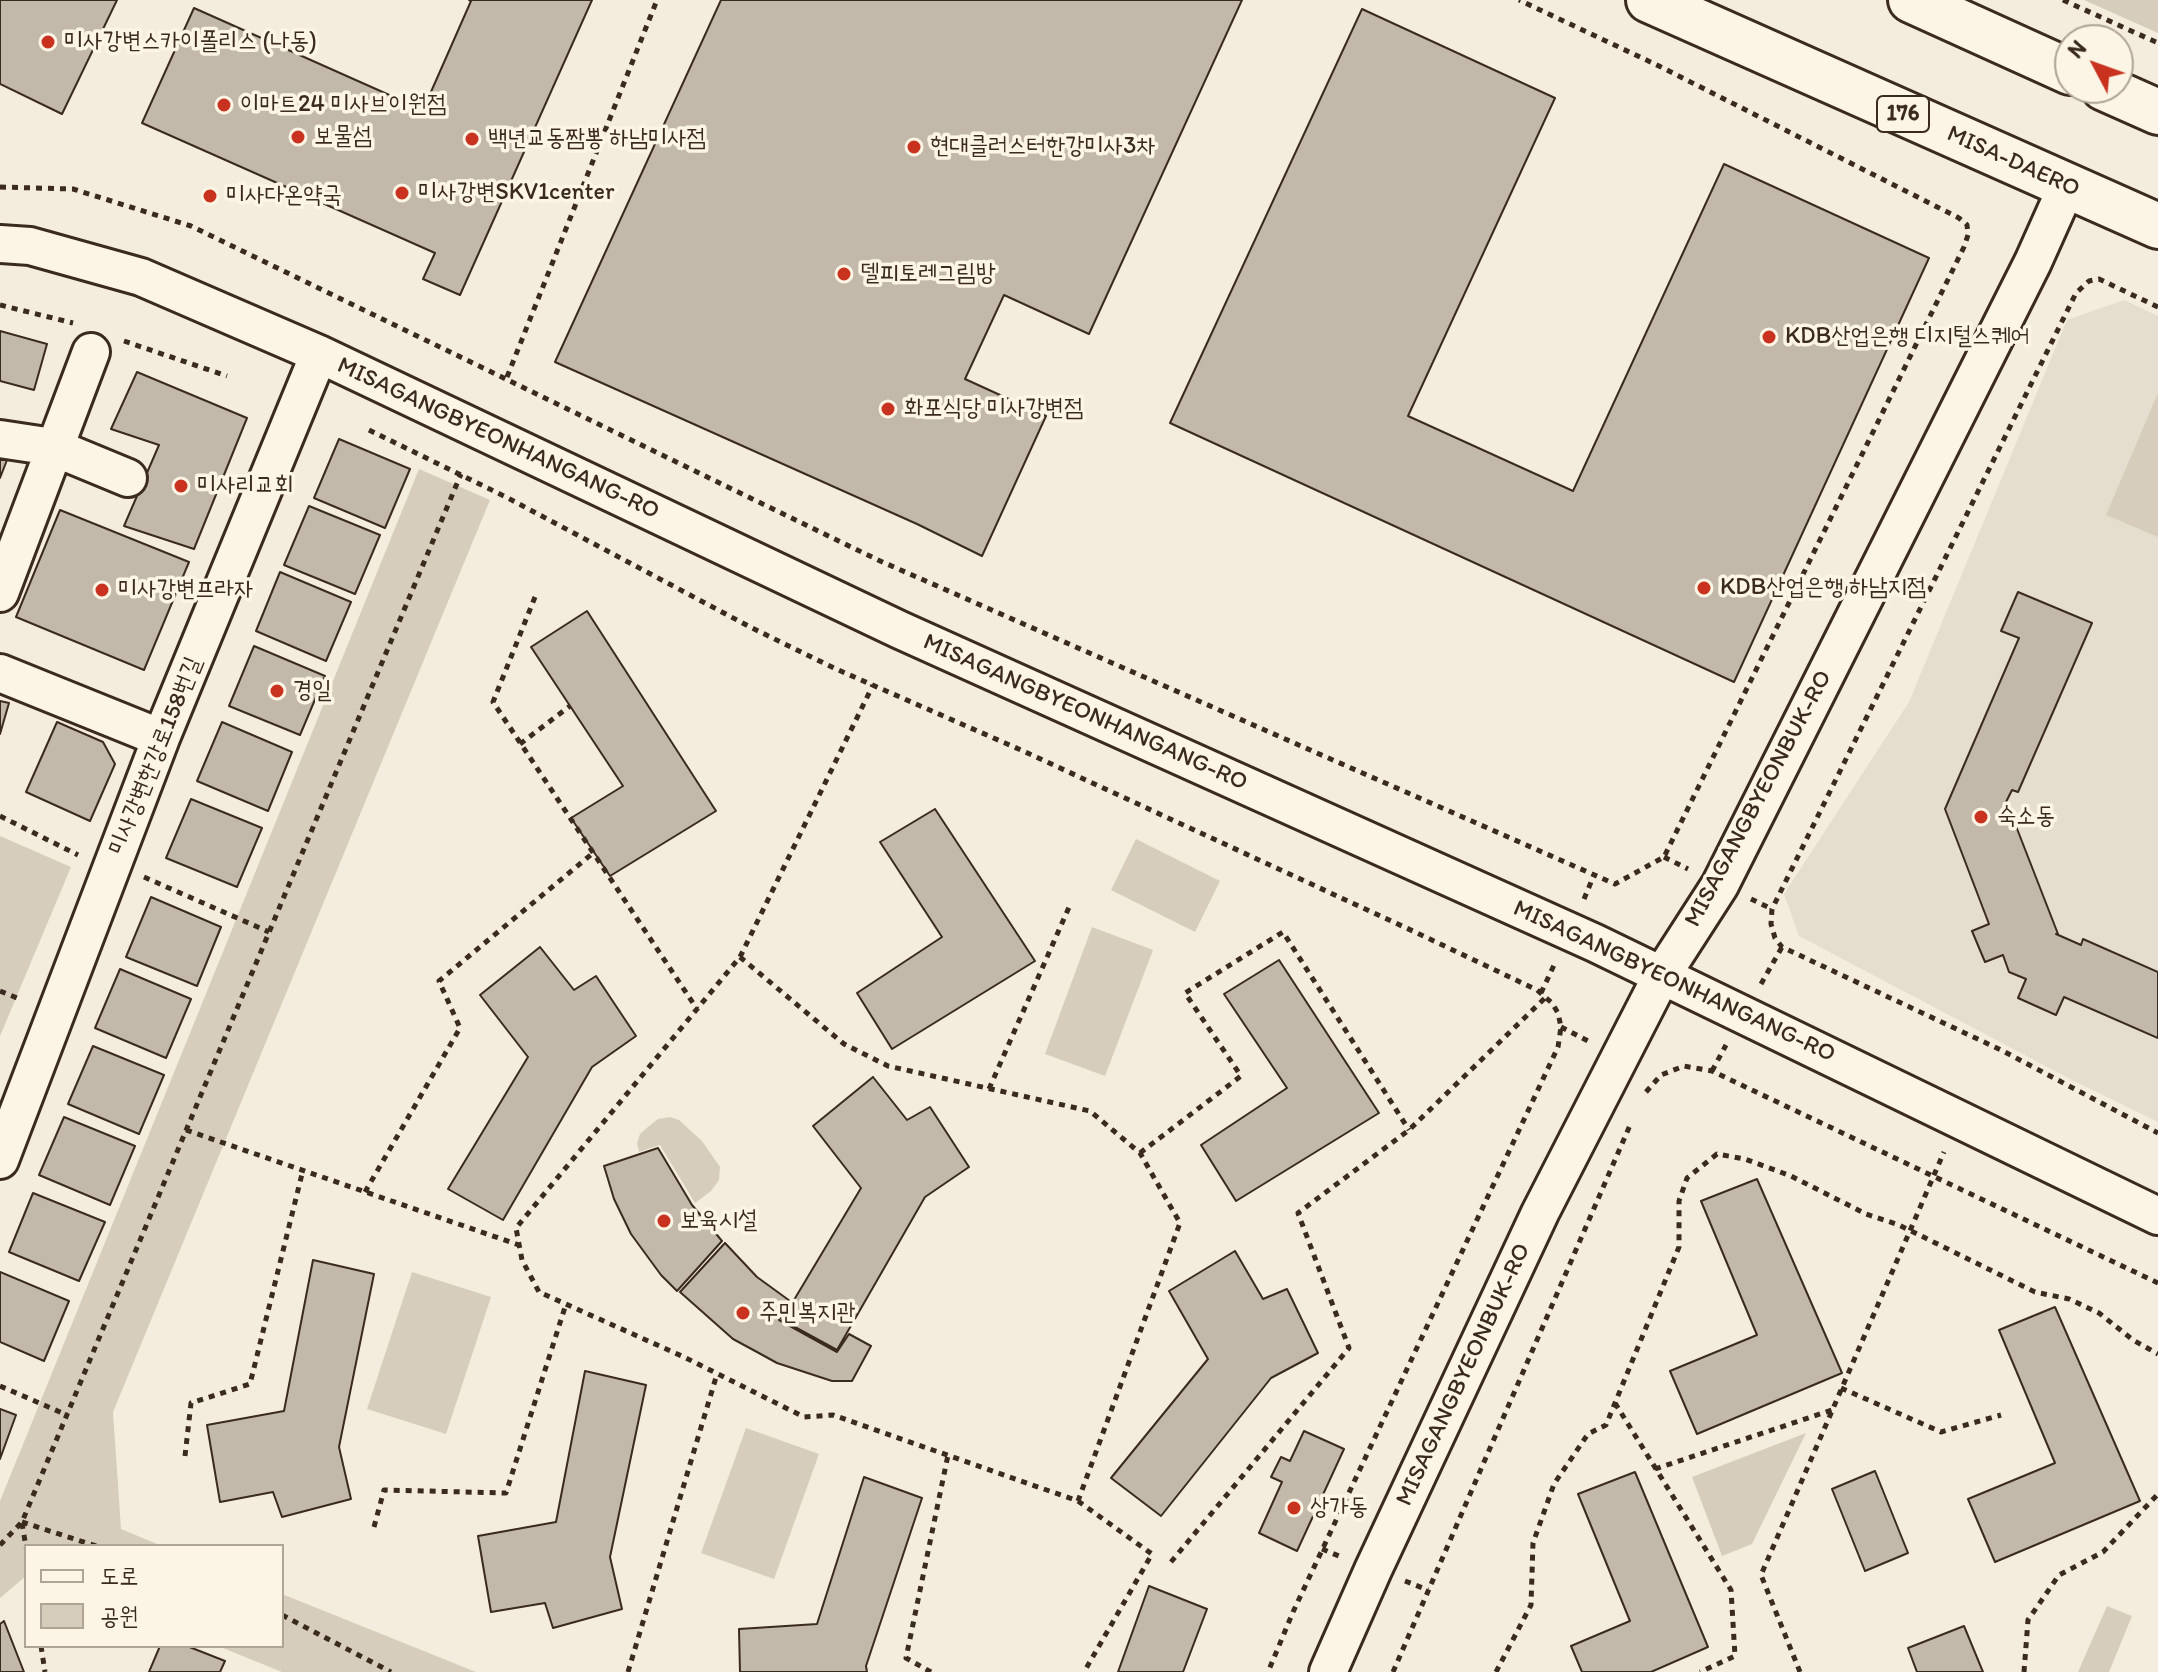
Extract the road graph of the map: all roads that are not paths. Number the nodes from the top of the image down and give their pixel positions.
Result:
1 (1649, 0) edge
2 (1911, 0) edge
3 (2054, 65) edge
4 (2134, 101) edge
5 (2158, 112) edge
6 (2067, 186) junction
7 (2158, 226) edge
8 (0, 244) edge
9 (91, 352) dead end
10 (319, 354) junction
11 (0, 439) edge
12 (53, 447) junction
13 (128, 478) dead end
14 (0, 593) edge
15 (0, 673) edge
16 (161, 738) junction
17 (1662, 975) junction
18 (0, 1160) edge
19 (2158, 1216) edge
20 (1328, 1672) edge

1 - 6 main road, MISA-DAERO / 176
2 - 3 main road
4 - 5 main road
6 - 7 main road, MISA-DAERO / 176
6 - 17 street, MISAGANGBYEONBUK-RO
8 - 10 street, MISAGANGBYEONHANGANG-RO
9 - 12 street
10 - 16 street, 미사강변한강로158번길
10 - 17 street, MISAGANGBYEONHANGANG-RO
11 - 12 street
12 - 13 street
12 - 14 street
15 - 16 street
16 - 18 street, 미사강변한강로158번길
17 - 19 street, MISAGANGBYEONHANGANG-RO
17 - 20 street, MISAGANGBYEONBUK-RO

